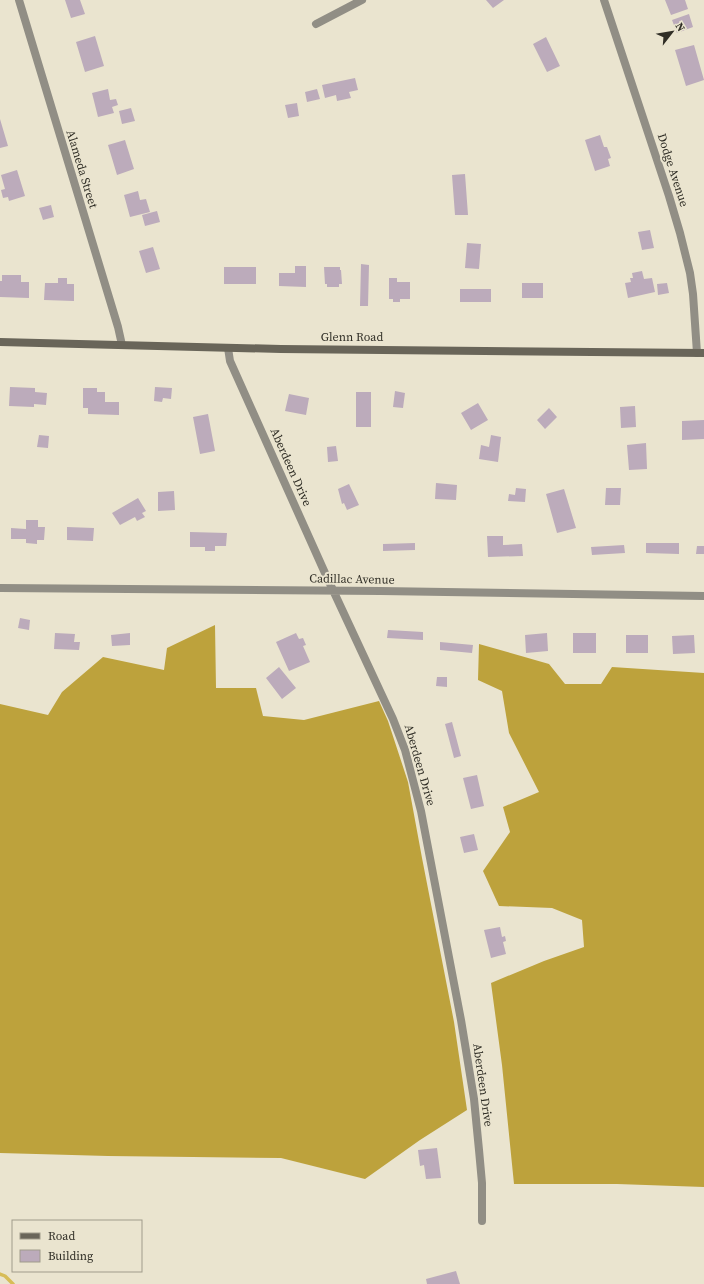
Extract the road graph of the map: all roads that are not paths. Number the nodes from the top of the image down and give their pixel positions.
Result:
1 (19, 0) edge
2 (362, 0) edge
3 (604, 0) edge
4 (316, 24) dead end
5 (0, 342) edge
6 (122, 345) junction
7 (228, 348) junction
8 (700, 353) edge
9 (0, 588) edge
10 (333, 591) junction
11 (704, 596) edge
12 (482, 1221) dead end

1 - 6 street, Alameda Street
2 - 4 street
3 - 8 street, Dodge Avenue
5 - 6 street, Glenn Road
6 - 7 street, Glenn Road
7 - 8 street, Glenn Road
7 - 10 street, Aberdeen Drive
9 - 10 street, Cadillac Avenue
10 - 11 street, Cadillac Avenue
10 - 12 street, Aberdeen Drive

